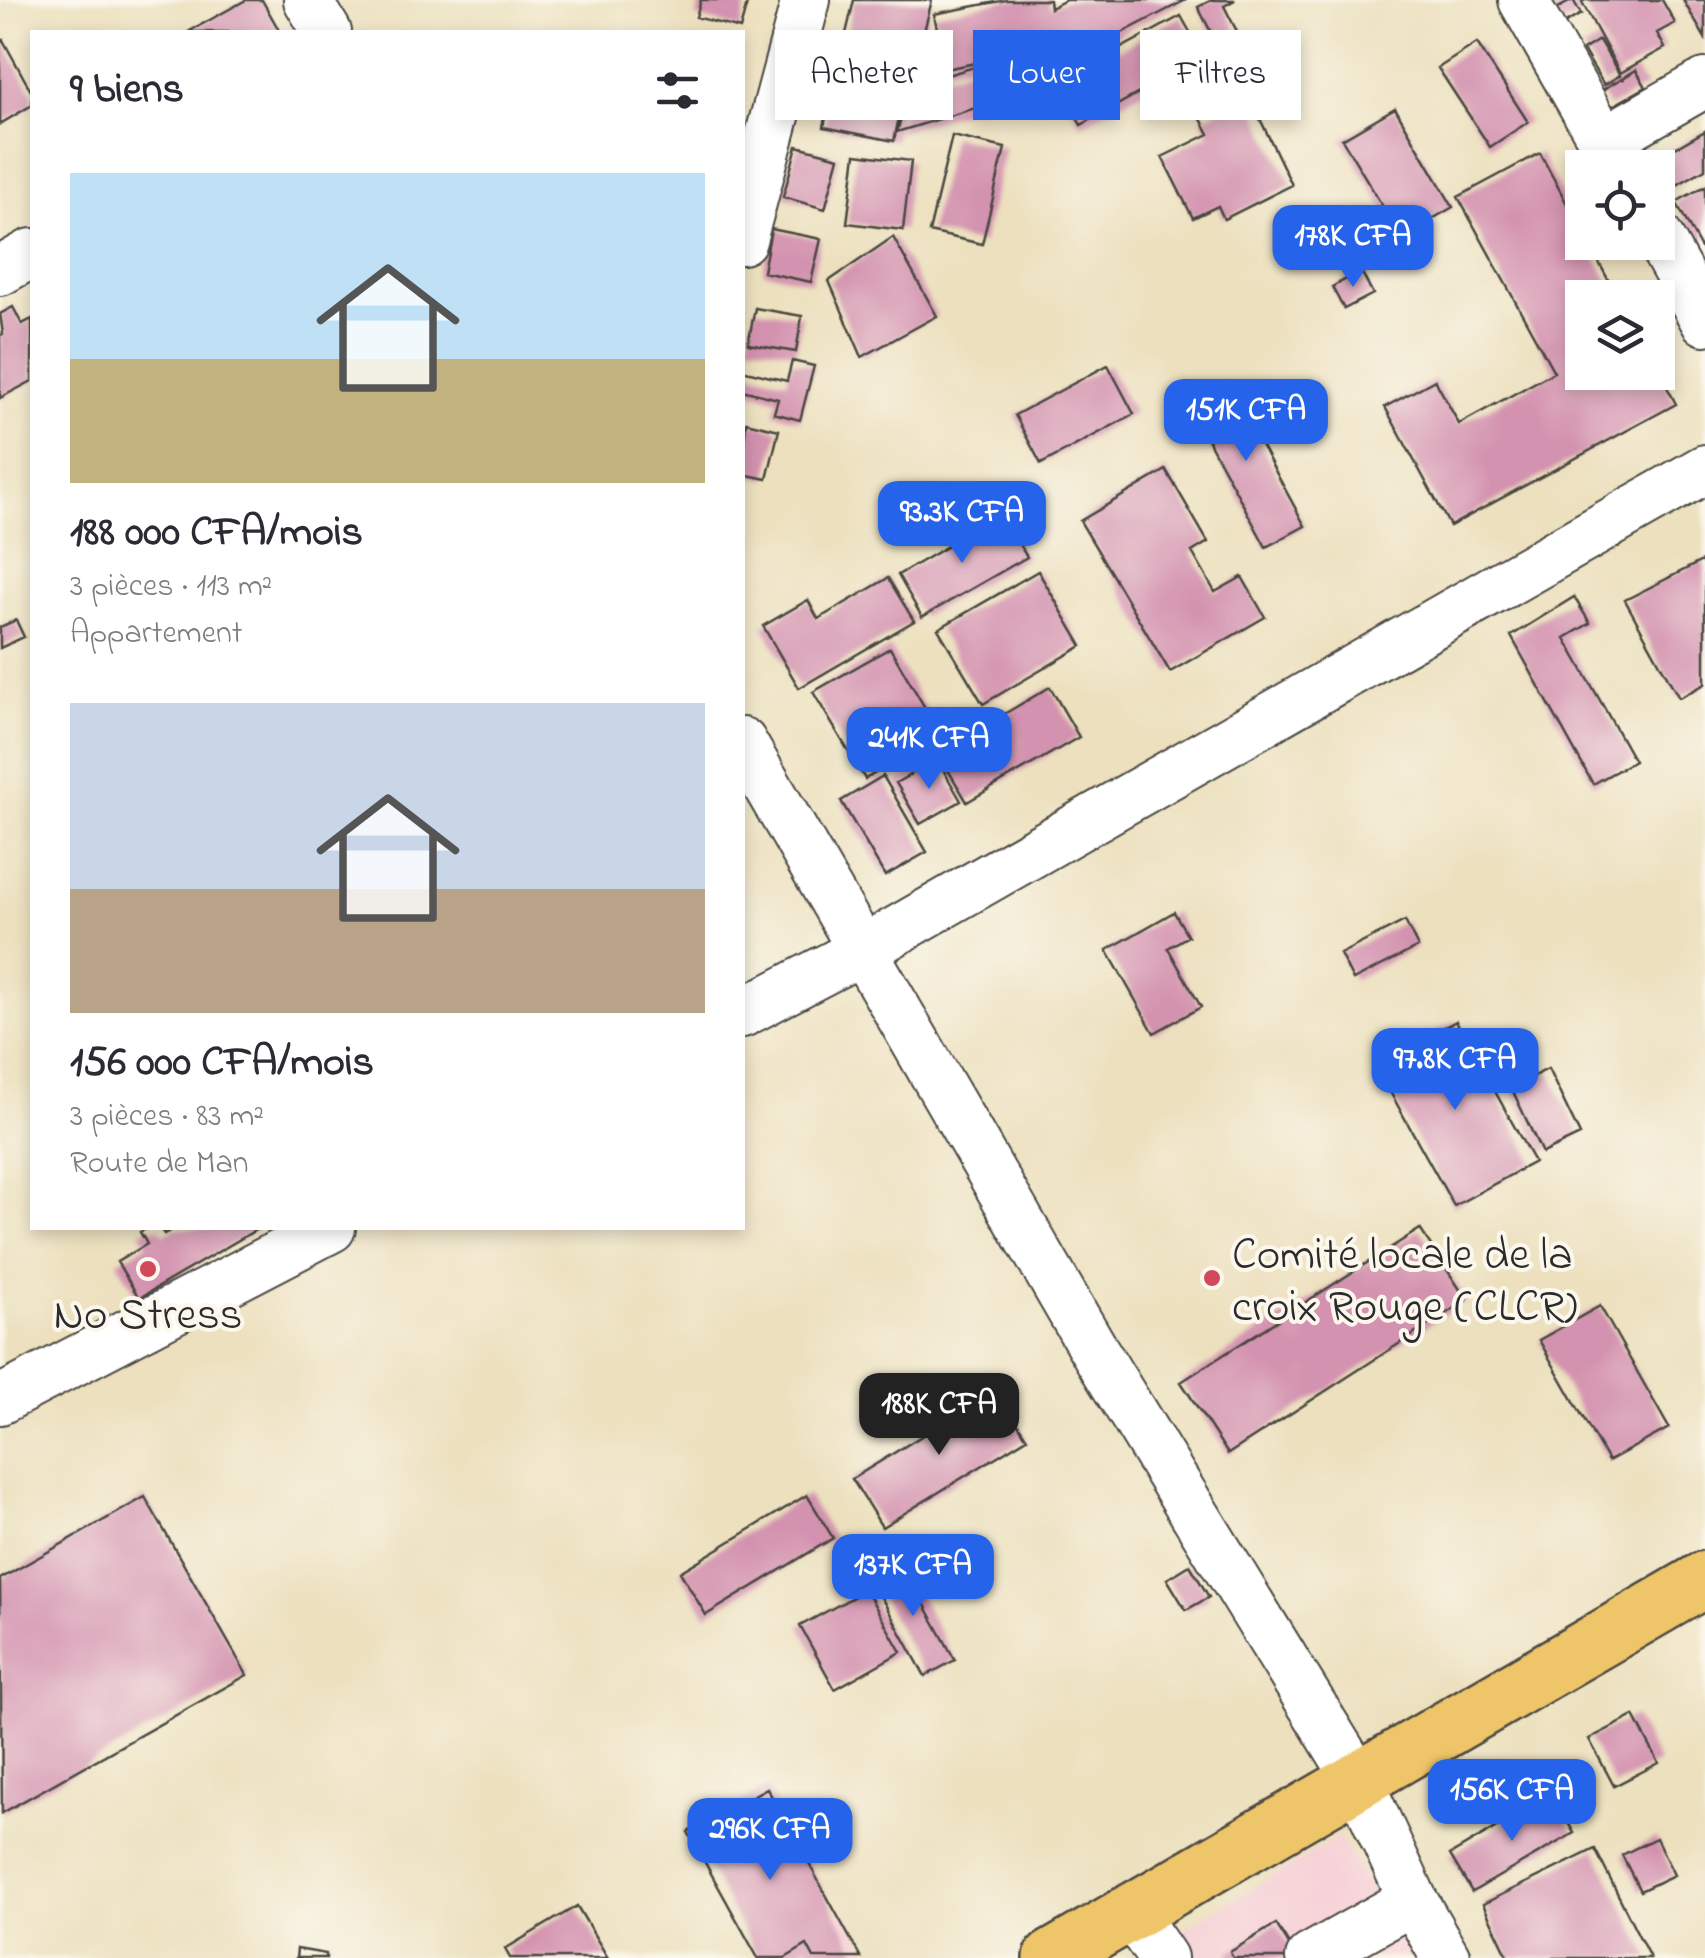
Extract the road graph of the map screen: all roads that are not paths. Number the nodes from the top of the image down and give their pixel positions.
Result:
1 (308, 0) edge
2 (806, 0) edge
3 (1522, 0) edge
4 (326, 30) edge
5 (1705, 83) edge
6 (1610, 150) edge
7 (1617, 150) edge
8 (745, 229) edge
9 (30, 254) edge
10 (1671, 260) edge
11 (0, 271) edge
12 (1705, 322) edge
13 (1705, 470) edge
14 (745, 747) edge
15 (861, 951) junction
16 (745, 1011) edge
17 (328, 1230) edge
18 (0, 1400) edge
19 (1705, 1579) edge
20 (1358, 1780) junction
21 (1413, 1900) junction
22 (1131, 1912) junction
23 (1052, 1958) edge
24 (1163, 1958) edge
25 (1310, 1958) edge
26 (1446, 1958) edge

1 - 4 street
2 - 8 street
3 - 6 street
5 - 7 street
9 - 11 street
10 - 12 street
13 - 15 street
14 - 15 street
15 - 16 street
15 - 20 street
17 - 18 street
19 - 20 highway
20 - 21 street
20 - 22 highway
21 - 25 street
21 - 26 street
22 - 23 highway
22 - 24 street

